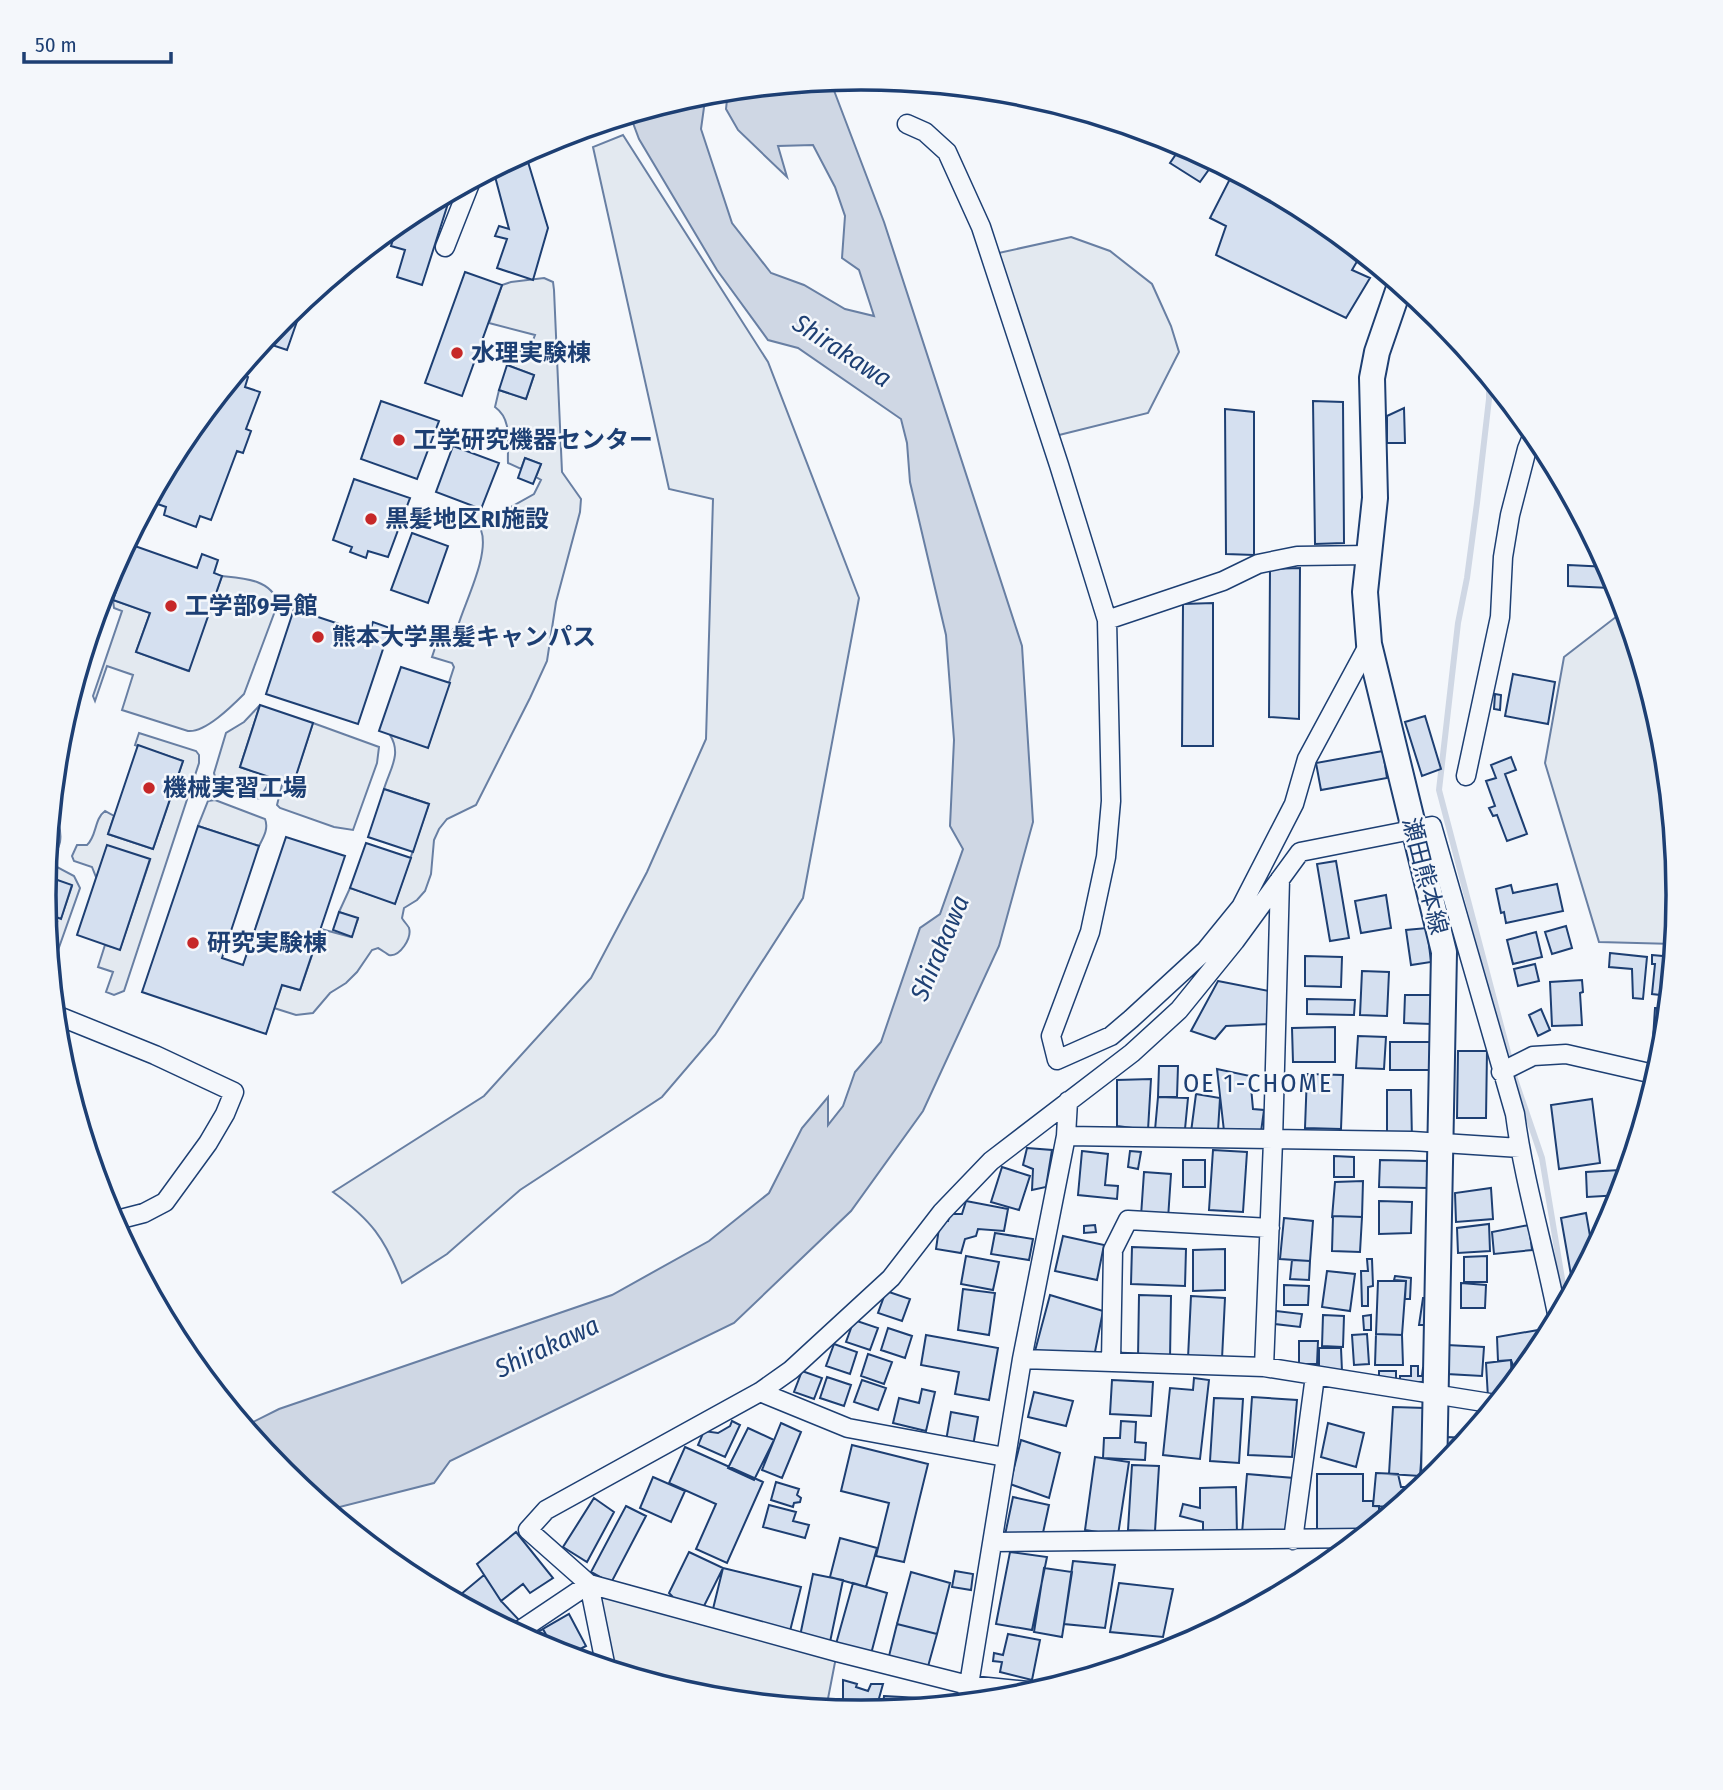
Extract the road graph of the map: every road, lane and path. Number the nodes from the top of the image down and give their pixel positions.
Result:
1 (907, 124) dead end
2 (466, 193) edge
3 (445, 247) dead end
4 (1397, 293) edge
5 (1529, 444) edge
6 (1369, 555) junction
7 (1107, 620) junction
8 (1369, 644) junction
9 (1466, 776) dead end
10 (1414, 830) junction
11 (1280, 879) junction
12 (66, 1019) edge
13 (1501, 1072) junction
14 (1647, 1072) edge
15 (1068, 1101) junction
16 (1066, 1136) junction
17 (1273, 1140) junction
18 (1441, 1143) junction
19 (1520, 1149) junction
20 (124, 1218) edge
21 (1270, 1228) junction
22 (1555, 1304) edge
23 (1022, 1359) junction
24 (1111, 1362) junction
25 (1264, 1367) junction
26 (1315, 1376) junction
27 (760, 1392) junction
28 (1437, 1396) junction
29 (1486, 1403) edge
30 (1005, 1457) junction
31 (1435, 1461) edge
32 (1346, 1538) edge
33 (1293, 1540) junction
34 (993, 1542) junction
35 (589, 1584) junction
36 (526, 1626) edge
37 (604, 1658) edge
38 (967, 1694) edge

1 - 7 street
2 - 3 street
4 - 6 main road, 瀬田熊本線
5 - 9 street
6 - 7 street
6 - 8 main road, 瀬田熊本線
7 - 8 street
8 - 10 main road, 瀬田熊本線
10 - 11 street
10 - 13 street
10 - 18 main road, 瀬田熊本線
11 - 15 street
11 - 17 street
12 - 20 street
13 - 14 street
13 - 19 street
15 - 16 street
15 - 27 street
16 - 17 street
16 - 23 street
17 - 18 street
17 - 21 street
18 - 19 street
18 - 28 main road, 瀬田熊本線
19 - 22 street
21 - 24 street
21 - 25 street
23 - 24 street
23 - 30 street
24 - 25 street
25 - 26 street
26 - 28 street
26 - 33 street
27 - 30 street
27 - 35 street
28 - 29 street
28 - 31 main road, 瀬田熊本線
30 - 34 street
32 - 33 street
33 - 34 street
34 - 38 street
35 - 36 street
35 - 37 street
35 - 38 street

